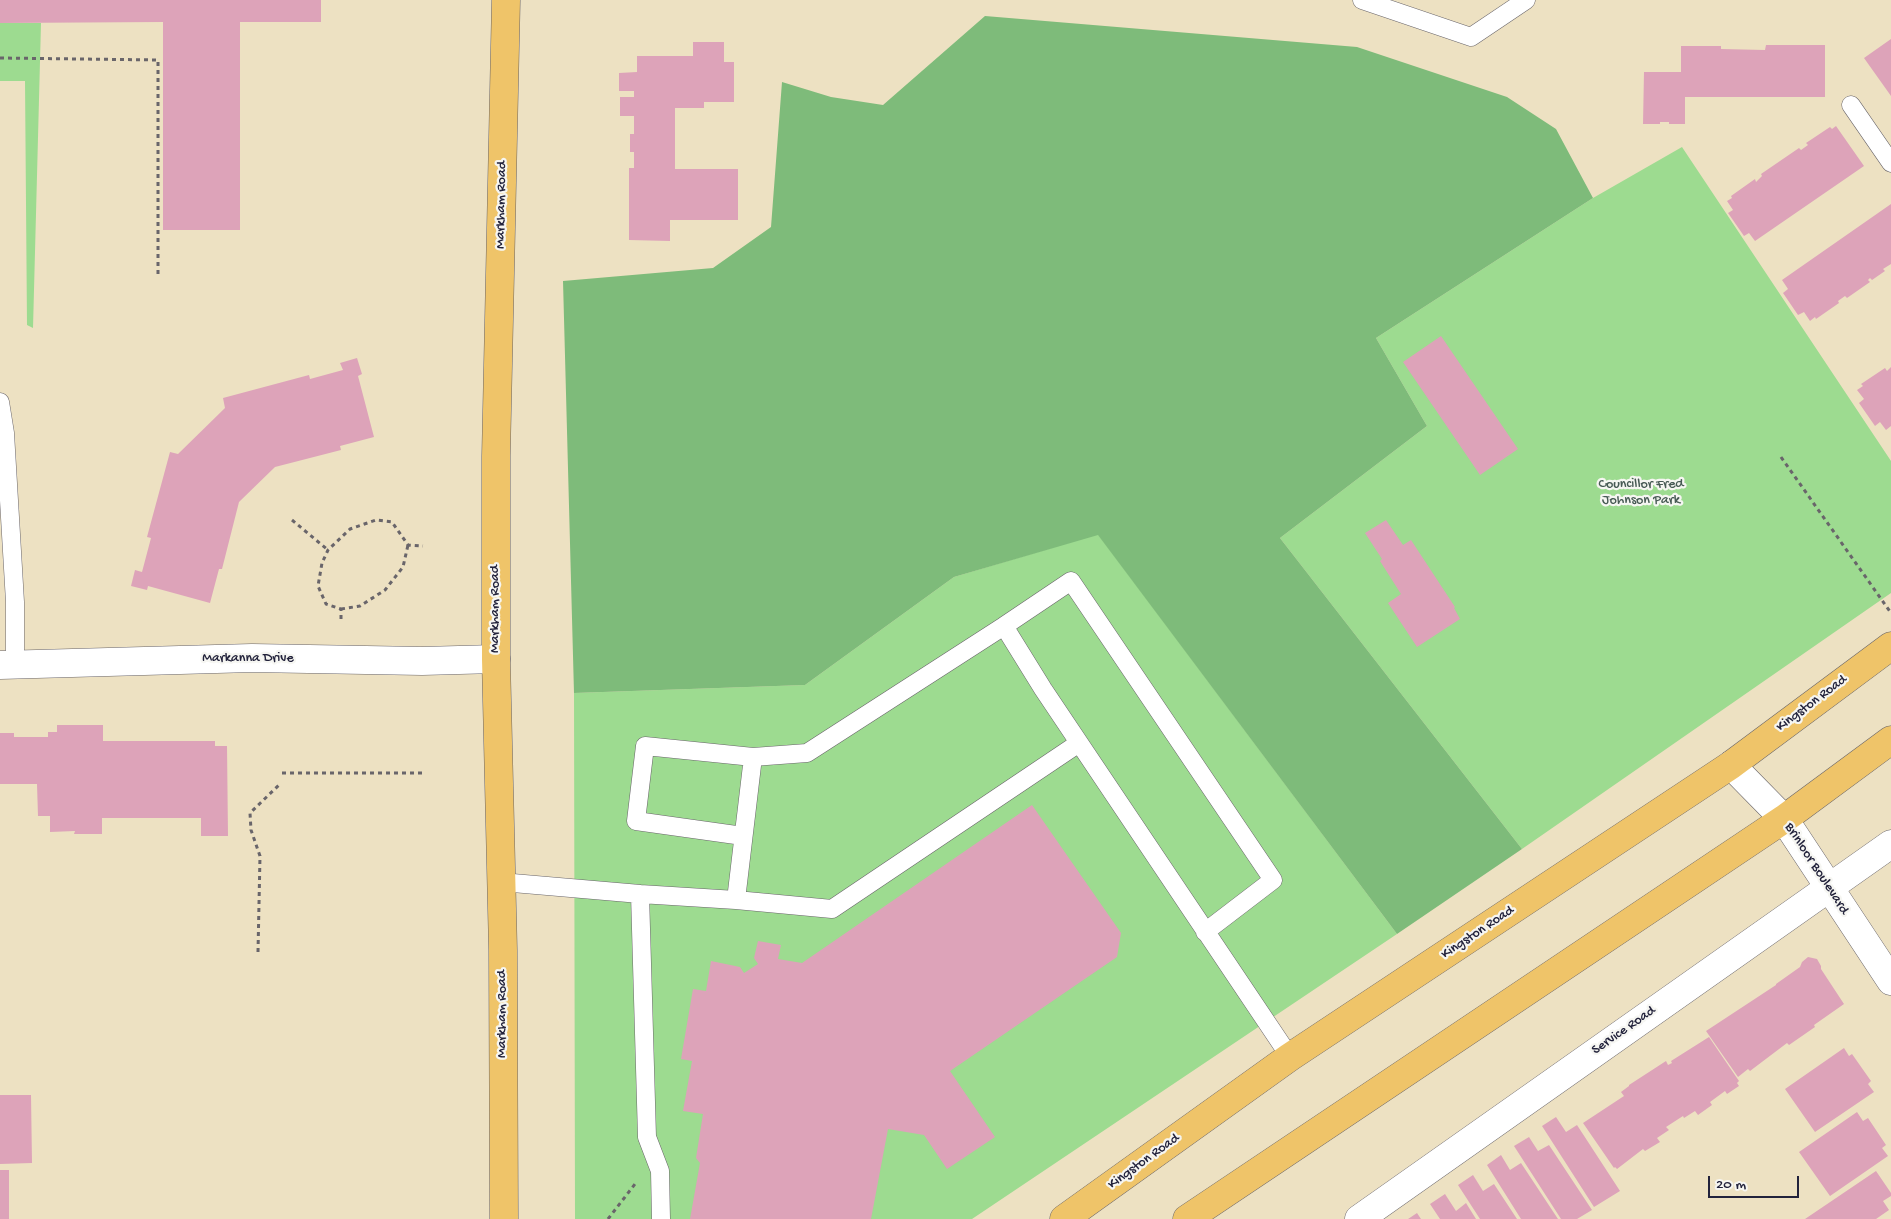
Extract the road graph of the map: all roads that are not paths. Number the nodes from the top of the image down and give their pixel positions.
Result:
1 (506, 0) edge
2 (1362, 0) edge
3 (1526, 0) edge
4 (1851, 105) dead end
5 (1891, 163) edge
6 (0, 402) edge
7 (1004, 626) junction
8 (1891, 646) edge
9 (496, 659) junction
10 (8, 665) edge
11 (1891, 740) edge
12 (1079, 742) junction
13 (753, 756) junction
14 (1731, 765) junction
15 (1784, 819) junction
16 (743, 836) junction
17 (1891, 844) edge
18 (501, 882) junction
19 (1829, 887) junction
20 (640, 894) junction
21 (736, 900) junction
22 (1205, 932) junction
23 (1891, 982) edge
24 (1290, 1057) junction
25 (504, 1219) edge
26 (661, 1219) edge
27 (1064, 1219) edge
28 (1187, 1219) edge
29 (1358, 1219) edge

1 - 9 main road, Markham Road
2 - 3 lane
4 - 5 lane
6 - 10 lane
7 - 12 lane
7 - 13 lane
7 - 22 lane
8 - 14 main road, Kingston Road
9 - 10 street, Markanna Drive
9 - 18 main road, Markham Road
11 - 15 main road
12 - 21 lane
12 - 22 lane
13 - 16 lane
13 - 16 lane
14 - 15 street, Brinloor Boulevard
14 - 24 main road, Kingston Road
15 - 19 street, Brinloor Boulevard
15 - 28 main road
16 - 21 lane
17 - 19 street, Service Road
18 - 20 lane
18 - 25 main road, Markham Road
19 - 23 street, Brinloor Boulevard
19 - 29 street, Service Road
20 - 21 lane
20 - 26 lane
22 - 24 lane
24 - 27 main road, Kingston Road

